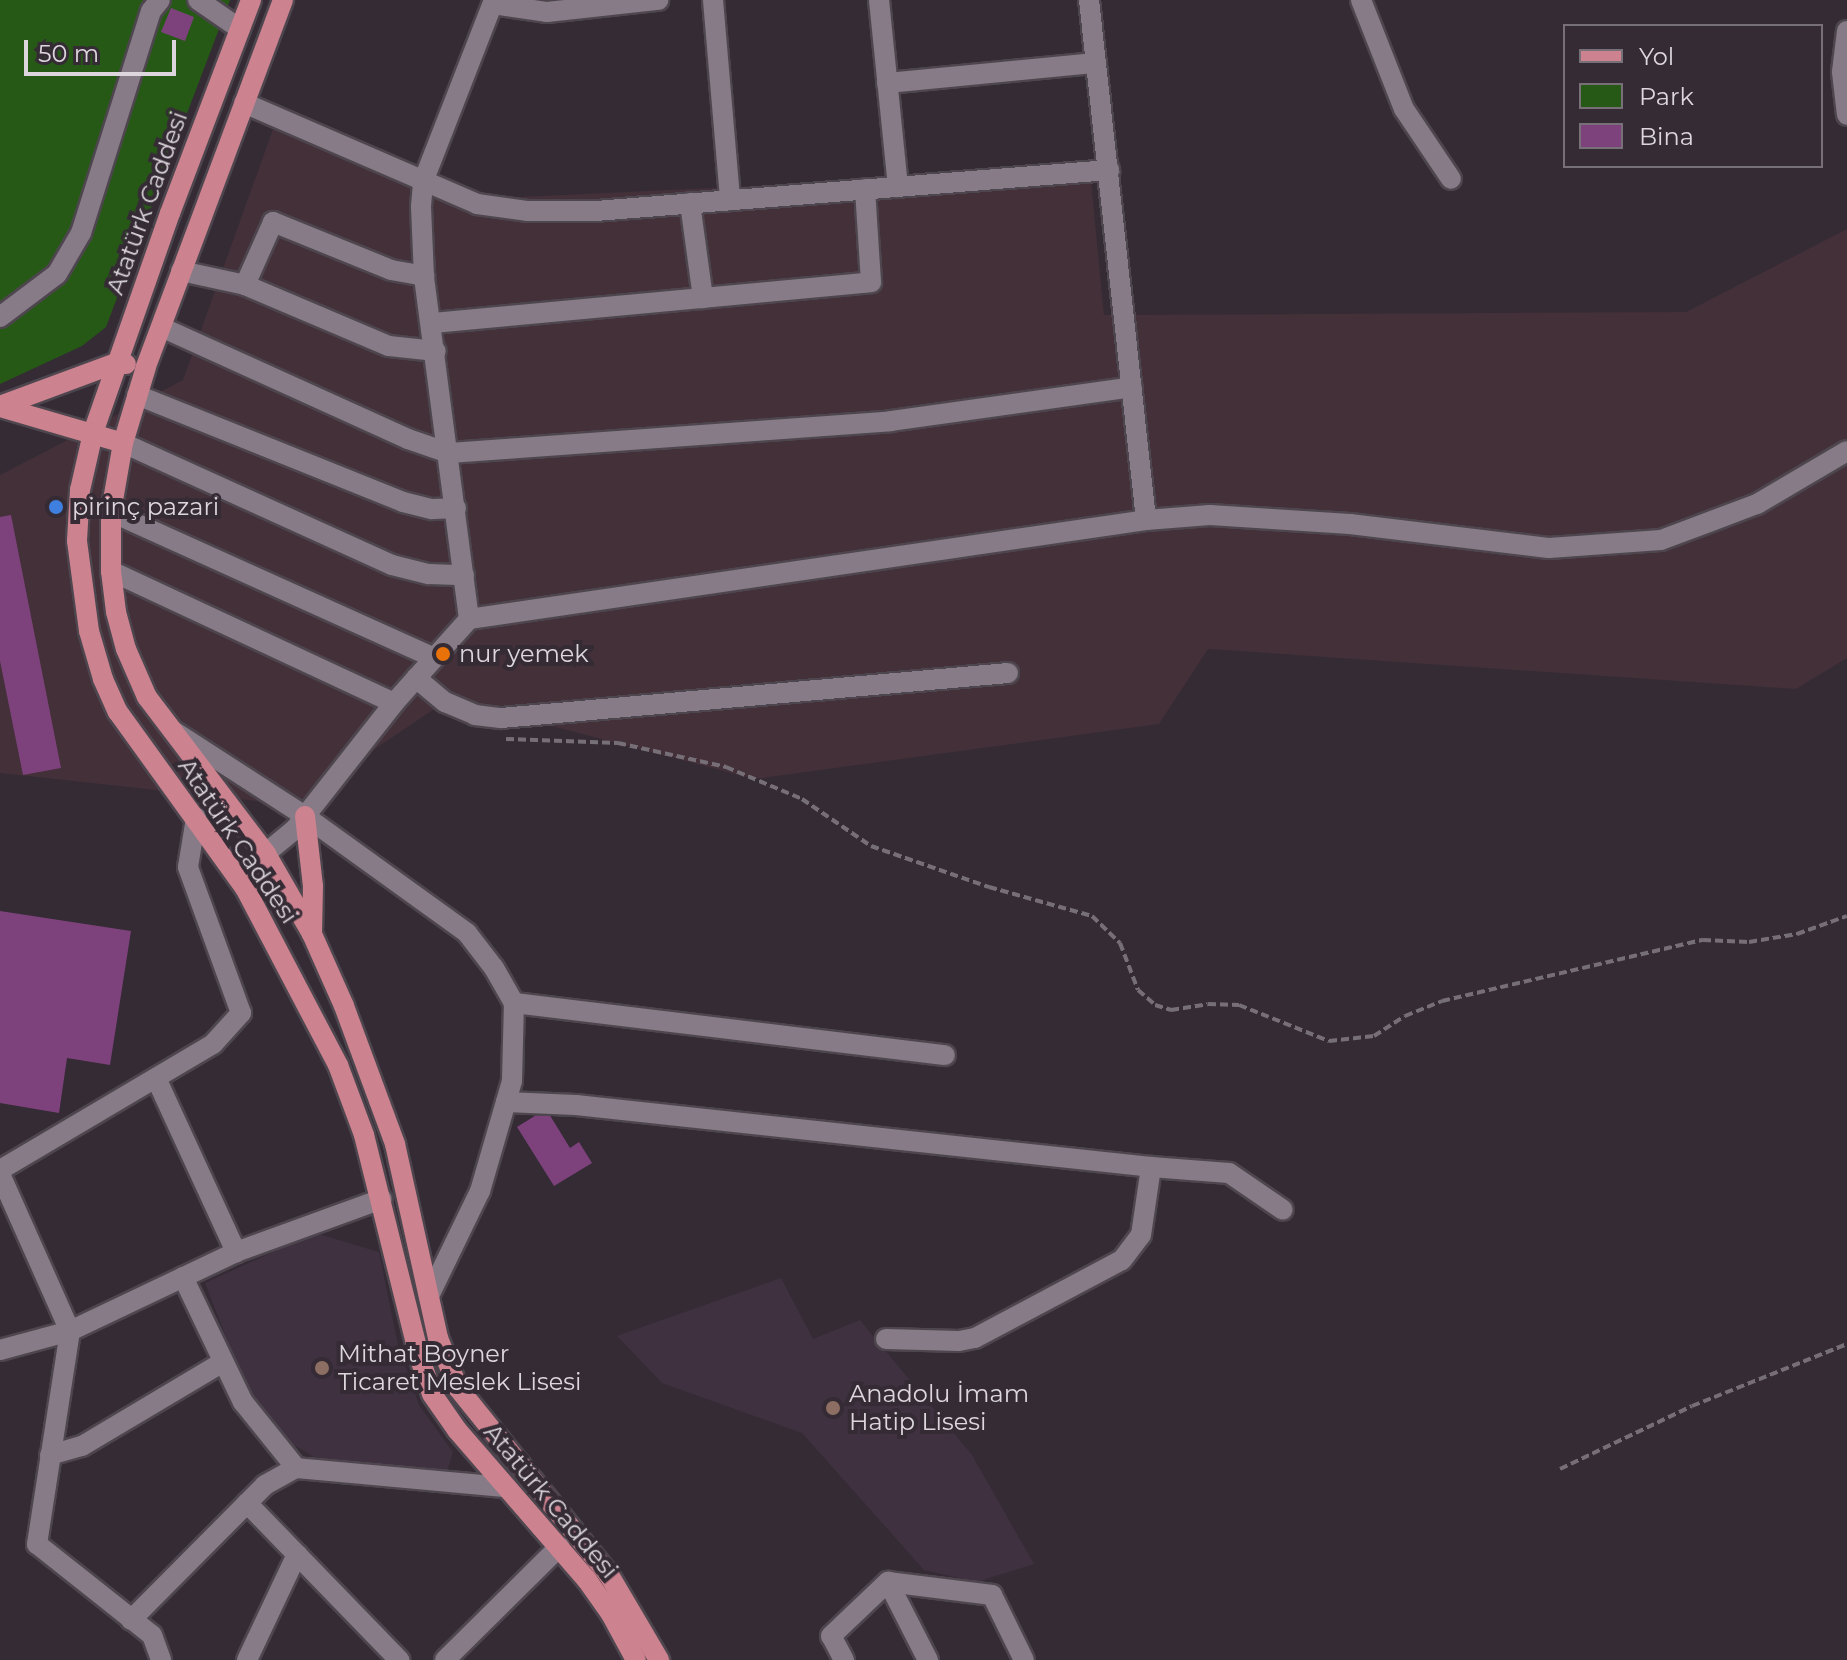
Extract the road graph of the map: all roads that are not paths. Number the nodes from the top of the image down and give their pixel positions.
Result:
1 (160, 0) edge
2 (198, 0) edge
3 (251, 0) edge
4 (283, 0) edge
5 (658, 0) edge
6 (713, 0) edge
7 (879, 0) edge
8 (1089, 0) edge
9 (1361, 0) edge
10 (493, 2) edge
11 (240, 29) junction
12 (1847, 31) edge
13 (1096, 63) junction
14 (887, 83) junction
15 (244, 103) junction
16 (1847, 115) edge
17 (1109, 170) junction
18 (1451, 179) dead end
19 (423, 182) junction
20 (898, 187) junction
21 (865, 189) junction
22 (730, 200) junction
23 (690, 203) junction
24 (181, 271) junction
25 (424, 276) junction
26 (245, 285) junction
27 (703, 298) junction
28 (0, 317) edge
29 (432, 323) junction
30 (161, 327) junction
31 (436, 351) junction
32 (116, 363) junction
33 (146, 367) junction
34 (1132, 387) junction
35 (137, 395) junction
36 (0, 406) edge
37 (93, 433) junction
38 (123, 443) junction
39 (1847, 451) edge
40 (449, 453) junction
41 (456, 508) junction
42 (111, 512) junction
43 (1146, 520) junction
44 (111, 571) junction
45 (464, 575) junction
46 (469, 619) junction
47 (434, 658) junction
48 (1008, 673) dead end
49 (416, 678) junction
50 (394, 703) junction
51 (168, 728) junction
52 (305, 816) junction
53 (196, 818) junction
54 (266, 854) junction
55 (237, 877) junction
56 (312, 934) junction
57 (514, 1003) junction
58 (945, 1055) dead end
59 (156, 1078) junction
60 (506, 1102) junction
61 (1151, 1167) junction
62 (0, 1172) edge
63 (382, 1199) junction
64 (1283, 1210) dead end
65 (236, 1252) junction
66 (183, 1277) junction
67 (429, 1296) junction
68 (70, 1331) junction
69 (886, 1339) dead end
70 (0, 1350) edge
71 (221, 1363) junction
72 (50, 1455) junction
73 (296, 1468) junction
74 (505, 1487) junction
75 (247, 1503) junction
76 (559, 1547) junction
77 (297, 1554) junction
78 (888, 1582) junction
79 (131, 1620) junction
80 (161, 1660) edge
81 (247, 1660) edge
82 (399, 1660) edge
83 (445, 1660) edge
84 (636, 1660) edge
85 (659, 1660) edge
86 (844, 1660) edge
87 (928, 1660) edge
88 (1024, 1660) edge

1 - 28 street
2 - 11 street
3 - 11 main road, Atatürk Caddesi
4 - 15 main road, Atatürk Caddesi
5 - 10 street
6 - 22 street
7 - 14 street
8 - 13 street
9 - 18 street
10 - 19 street
11 - 32 main road, Atatürk Caddesi
12 - 16 street
13 - 14 street
13 - 17 street
14 - 20 street
15 - 19 street
15 - 24 main road, Atatürk Caddesi
17 - 20 street
17 - 34 street
19 - 23 street
19 - 25 street
20 - 21 street
21 - 22 street
21 - 27 street
22 - 23 street
23 - 27 street
24 - 26 street
24 - 30 main road, Atatürk Caddesi
25 - 26 street
25 - 29 street
26 - 31 street
27 - 29 street
29 - 31 street
30 - 33 main road, Atatürk Caddesi
30 - 40 street
31 - 40 street
32 - 33 main road
32 - 36 main road
32 - 37 main road, Atatürk Caddesi
33 - 35 main road, Atatürk Caddesi
34 - 40 street
34 - 43 street
35 - 38 main road, Atatürk Caddesi
35 - 41 street
36 - 37 main road
37 - 38 main road
37 - 53 main road, Atatürk Caddesi
38 - 42 main road, Atatürk Caddesi
38 - 45 street
39 - 43 street
40 - 41 street
41 - 45 street
42 - 44 main road, Atatürk Caddesi
42 - 47 street
43 - 46 street
44 - 50 street
44 - 51 main road, Atatürk Caddesi
45 - 46 street
46 - 47 street
47 - 49 street
48 - 49 street
49 - 50 street
50 - 52 street
51 - 52 street
51 - 54 main road, Atatürk Caddesi
52 - 54 street
52 - 56 main road
52 - 57 street
53 - 55 main road, Atatürk Caddesi
53 - 59 street
54 - 55 street
54 - 56 main road, Atatürk Caddesi
55 - 63 main road, Atatürk Caddesi
56 - 67 main road, Atatürk Caddesi
57 - 58 street
57 - 60 street
59 - 62 street
59 - 65 street
60 - 61 street
60 - 67 street
61 - 64 street
61 - 69 street
62 - 68 street
63 - 65 street
63 - 74 main road, Atatürk Caddesi
65 - 66 street
66 - 68 street
66 - 71 street
67 - 85 main road, Atatürk Caddesi
68 - 70 street
68 - 72 street
71 - 72 street
71 - 73 street
72 - 79 street
73 - 74 street
73 - 75 street
74 - 76 main road, Atatürk Caddesi
75 - 77 street
75 - 79 street
76 - 83 street
76 - 84 main road, Atatürk Caddesi
77 - 81 street
77 - 82 street
78 - 86 street
78 - 87 street
78 - 88 street
79 - 80 street

